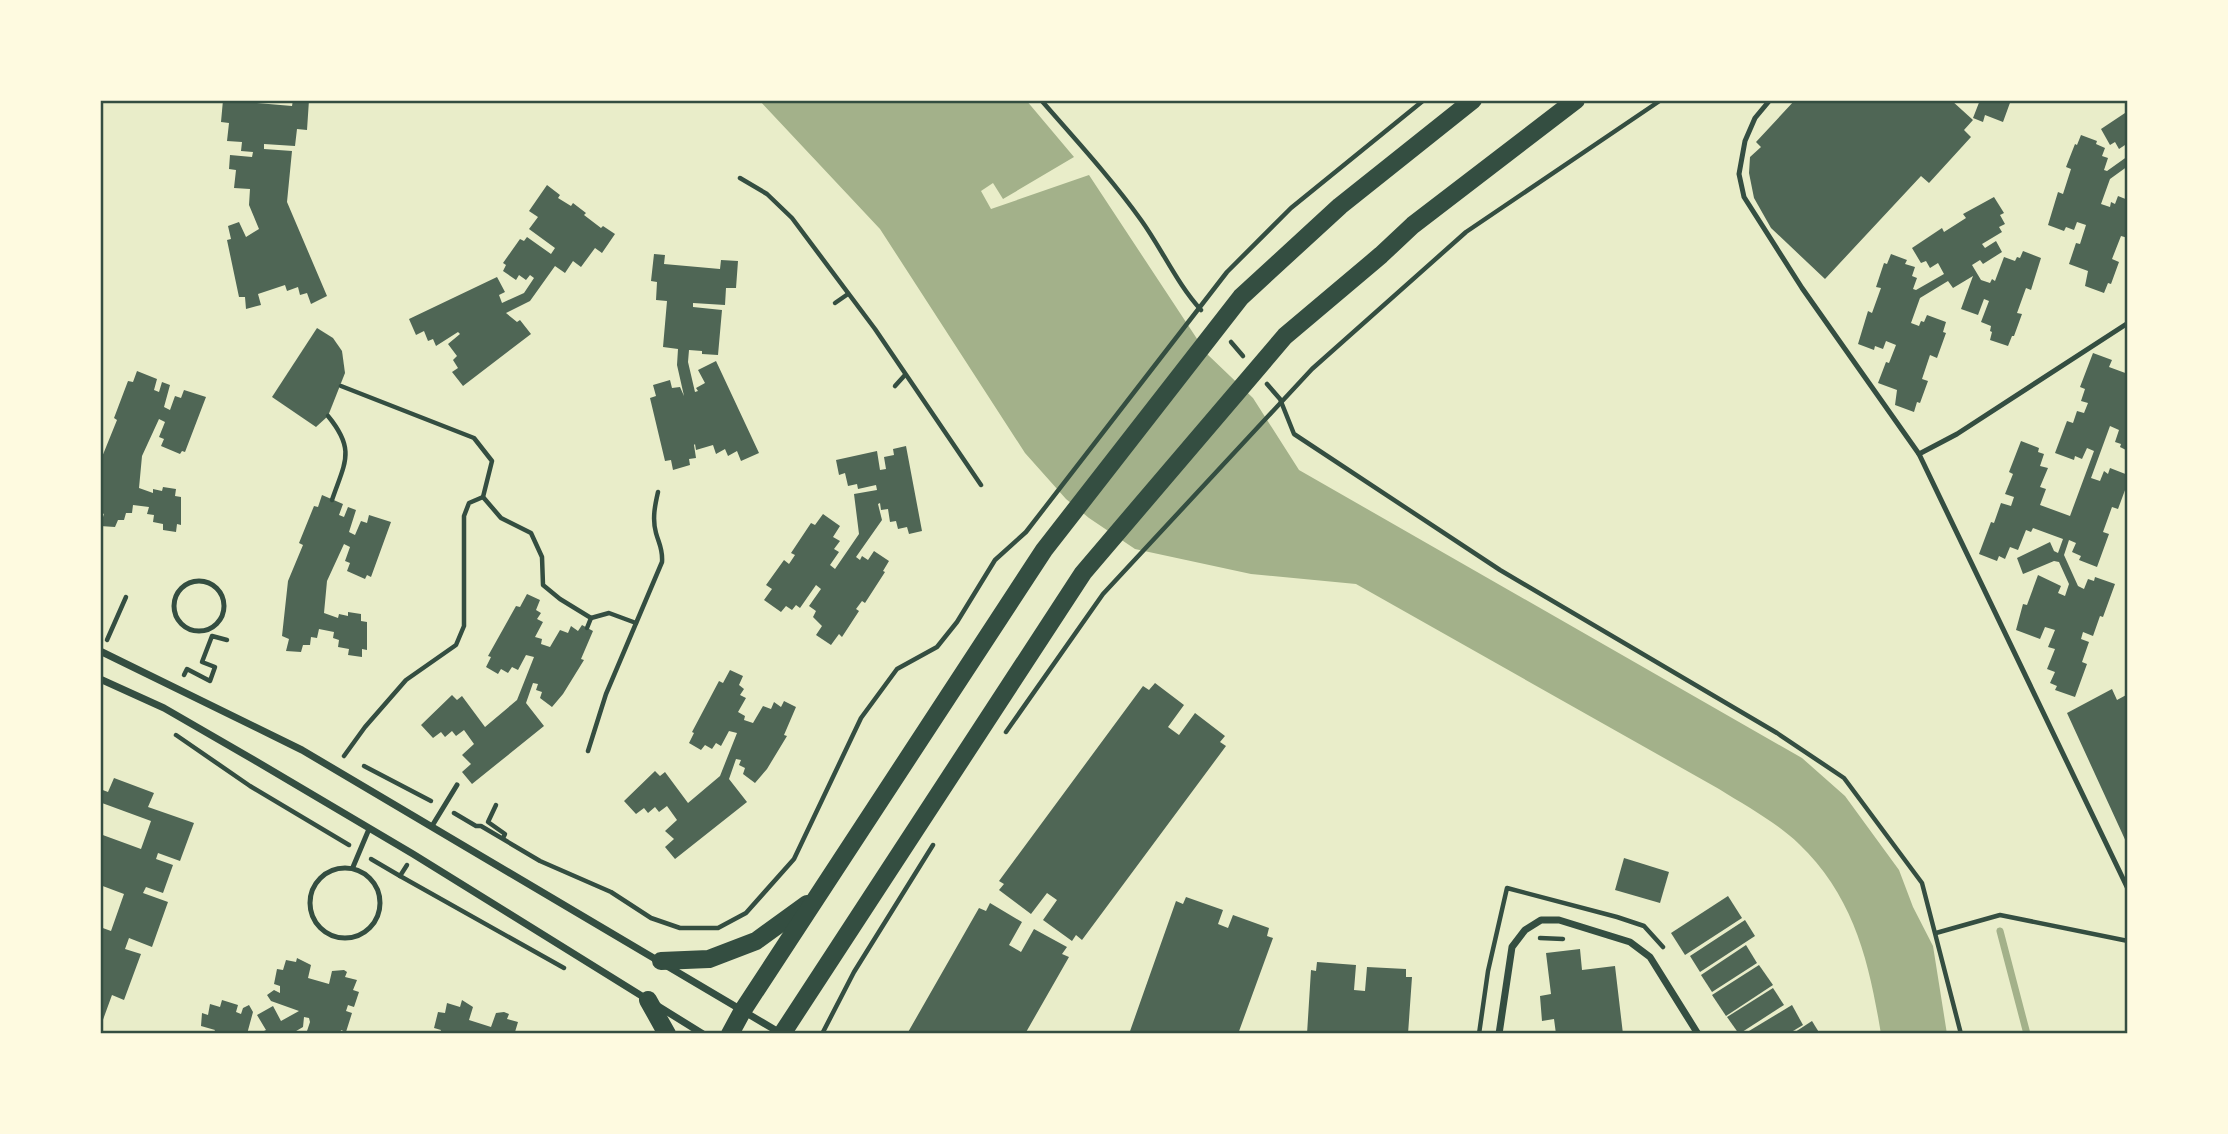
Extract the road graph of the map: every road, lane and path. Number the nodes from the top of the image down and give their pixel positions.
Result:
1 (1041, 100) edge
2 (1424, 100) edge
3 (1473, 100) edge
4 (1576, 100) edge
5 (1661, 100) edge
6 (1770, 100) edge
7 (740, 178) dead end
8 (848, 294) junction
9 (835, 303) dead end
10 (1205, 314) dead end
11 (2128, 323) edge
12 (1222, 333) dead end
13 (1247, 361) dead end
14 (905, 375) junction
15 (1264, 380) dead end
16 (341, 386) dead end
17 (895, 386) dead end
18 (328, 416) dead end
19 (1919, 454) junction
20 (981, 485) dead end
21 (659, 492) dead end
22 (483, 497) junction
23 (332, 500) dead end
24 (126, 597) dead end
25 (173, 604) joint
26 (591, 618) junction
27 (636, 623) junction
28 (587, 628) dead end
29 (111, 633) dead end
30 (227, 640) dead end
31 (100, 651) edge
32 (184, 675) dead end
33 (100, 679) edge
34 (168, 730) dead end
35 (999, 742) dead end
36 (333, 750) dead end
37 (587, 751) dead end
38 (357, 763) dead end
39 (457, 785) dead end
40 (275, 801) dead end
41 (496, 805) dead end
42 (444, 807) junction
43 (432, 826) junction
44 (369, 829) junction
45 (940, 834) dead end
46 (503, 838) junction
47 (353, 867) junction
48 (400, 876) dead end
49 (1507, 888) dead end
50 (2128, 890) edge
51 (816, 898) junction
52 (1936, 933) junction
53 (1536, 938) dead end
54 (1569, 939) dead end
55 (2128, 941) edge
56 (661, 961) junction
57 (568, 971) dead end
58 (648, 1000) junction
59 (743, 1010) junction
60 (667, 1034) edge
61 (703, 1034) edge
62 (730, 1034) edge
63 (782, 1034) edge
64 (822, 1034) edge
65 (1479, 1034) edge
66 (1499, 1034) edge
67 (1698, 1034) edge
68 (1961, 1034) edge

1 - 10 path
2 - 46 path
3 - 51 main road
4 - 63 main road
5 - 35 path
6 - 19 lane
7 - 8 path
8 - 9 path
8 - 14 path
11 - 19 lane
12 - 13 path
14 - 17 path
14 - 20 path
15 - 52 path
16 - 22 path
18 - 23 path
19 - 50 lane
21 - 27 path
22 - 26 path
22 - 36 path
24 - 29 path
25 - 25 lane
26 - 27 path
26 - 28 path
27 - 37 path
30 - 32 path
31 - 43 street
33 - 44 street
34 - 40 path
38 - 42 path
39 - 42 lane
41 - 46 path
42 - 43 lane
42 - 46 path
43 - 56 street
44 - 47 lane
44 - 58 street
45 - 64 path
47 - 47 lane
48 - 57 path
49 - 65 path
51 - 56 main road
51 - 59 main road
52 - 55 path
52 - 68 path
53 - 54 path
56 - 59 street
58 - 60 main road
58 - 61 street
59 - 62 main road
59 - 63 street
66 - 67 street

